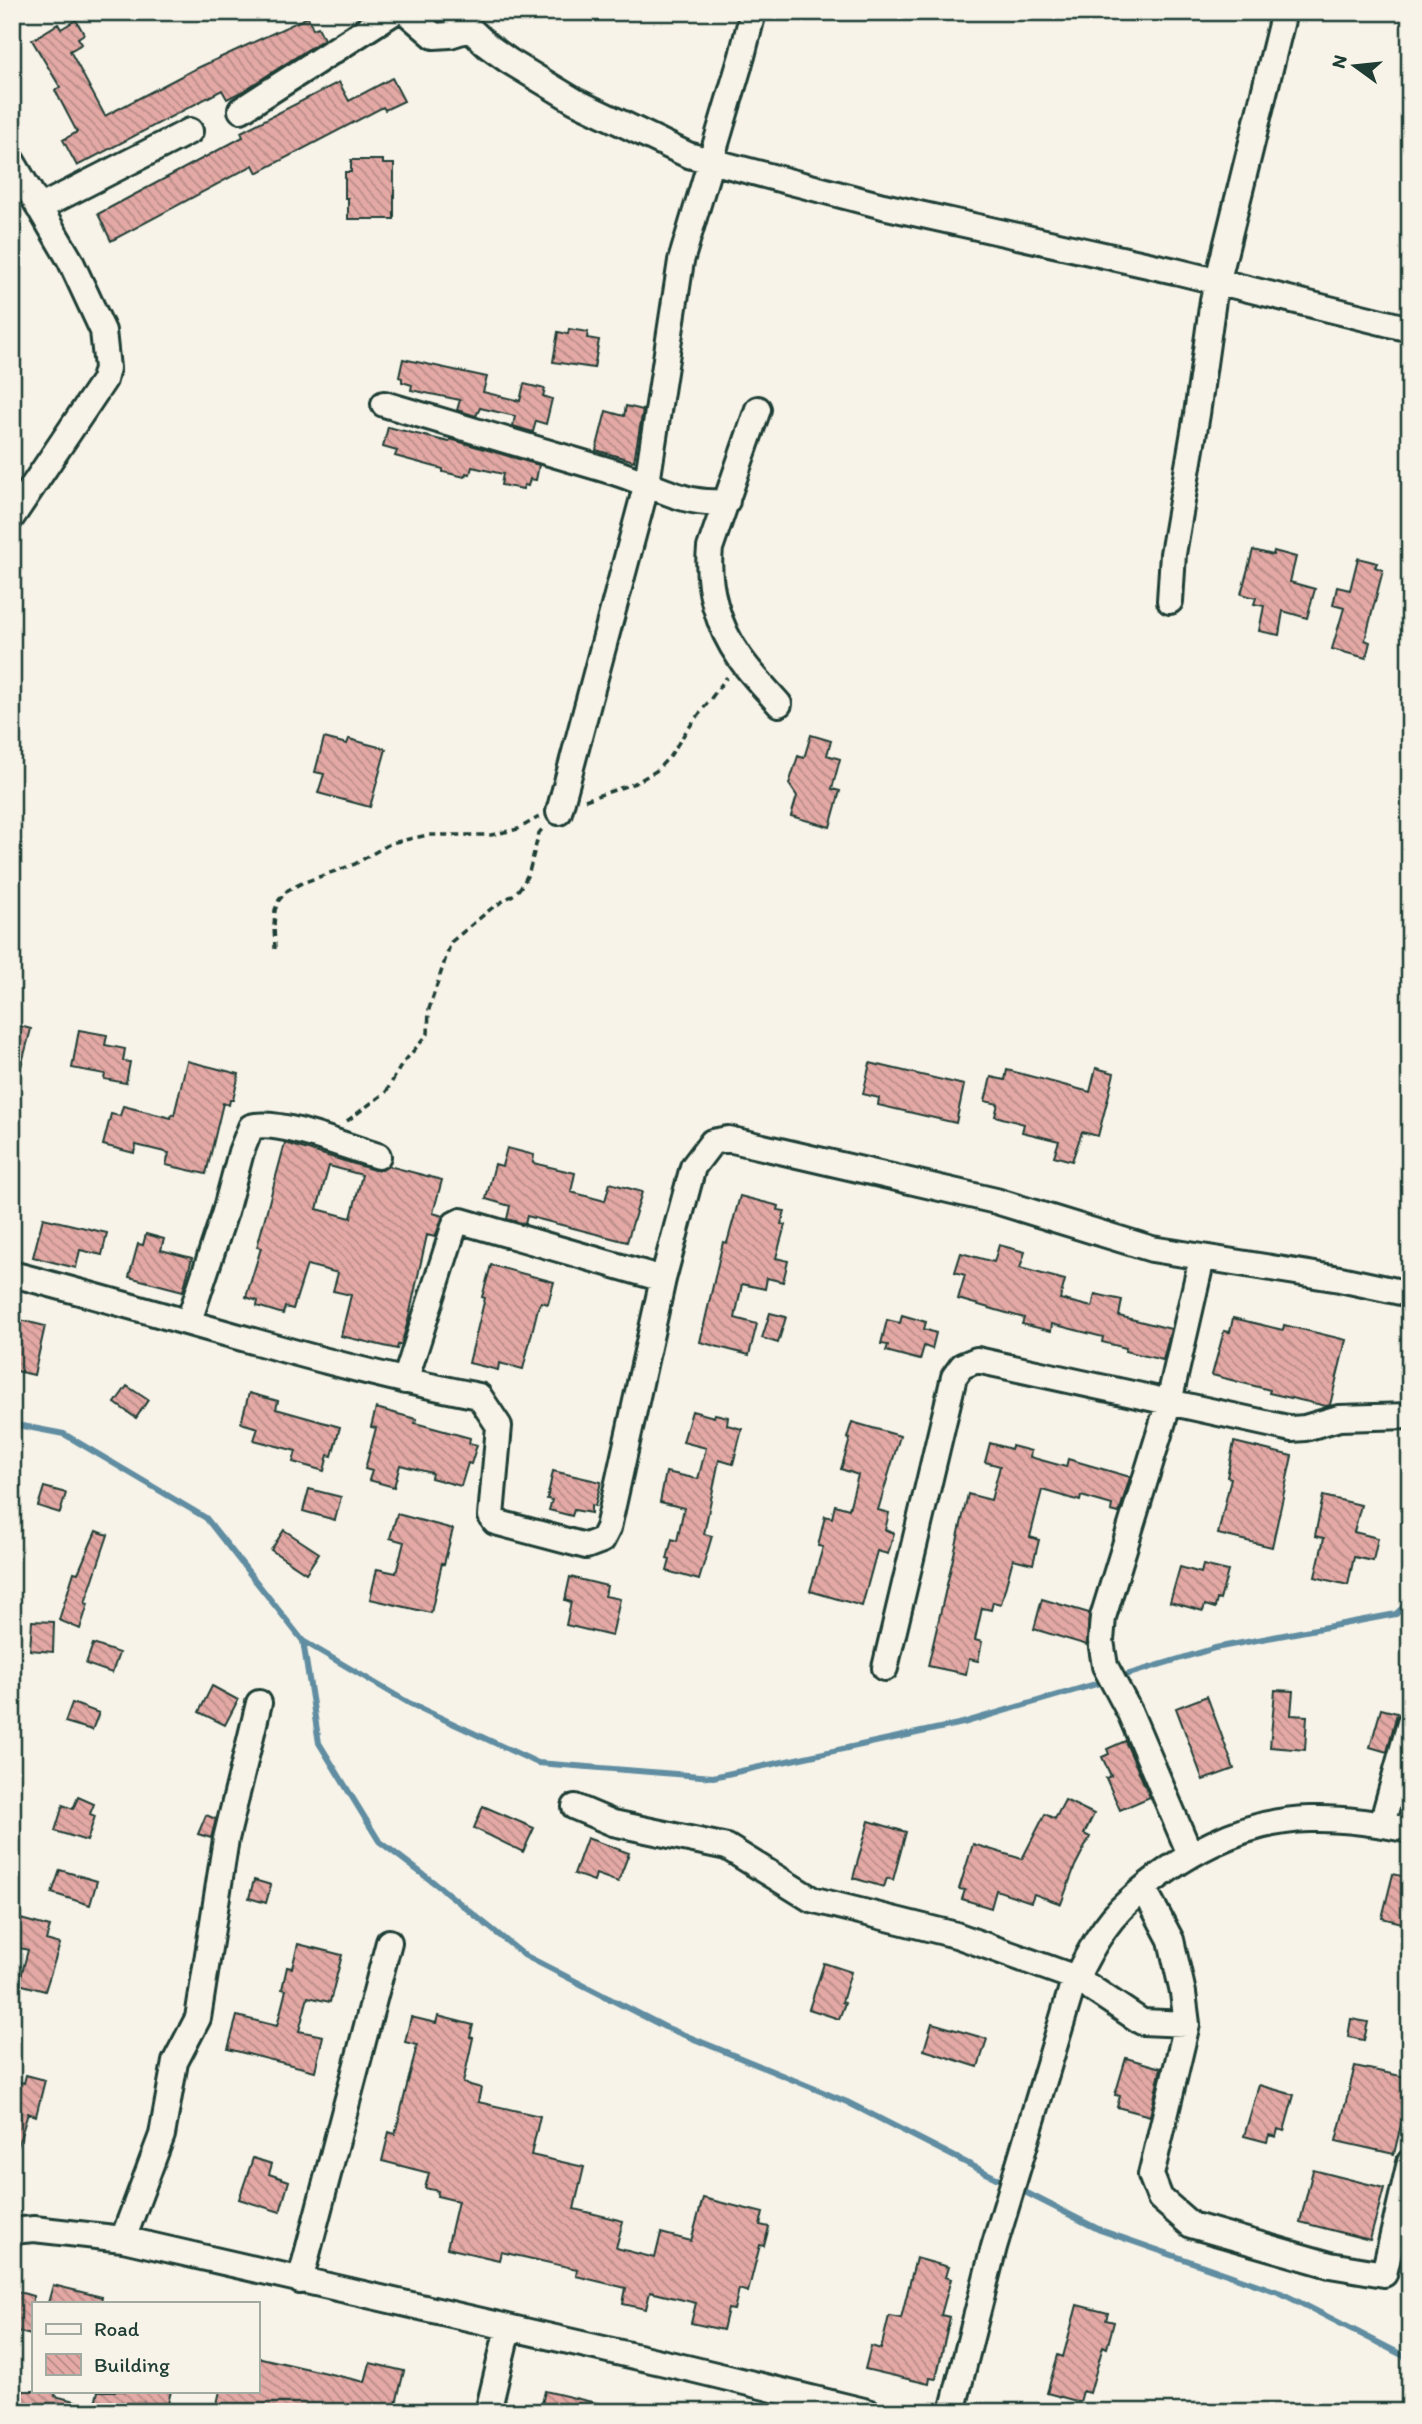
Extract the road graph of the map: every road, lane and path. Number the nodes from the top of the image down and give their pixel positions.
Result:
1 (394, 12) edge
2 (406, 12) edge
3 (753, 12) edge
4 (1284, 12) edge
5 (460, 21) edge
6 (241, 110) dead end
7 (190, 131) dead end
8 (12, 161) edge
9 (711, 161) junction
10 (39, 208) junction
11 (1219, 282) junction
12 (1410, 329) edge
13 (384, 404) dead end
14 (758, 409) dead end
15 (648, 483) junction
16 (727, 501) junction
17 (12, 517) edge
18 (1170, 601) dead end
19 (737, 652) junction
20 (779, 704) dead end
21 (559, 812) junction
22 (275, 949) dead end
23 (312, 1134) junction
24 (378, 1156) dead end
25 (1202, 1258) junction
26 (12, 1275) edge
27 (663, 1279) junction
28 (1410, 1294) edge
29 (189, 1321) junction
30 (405, 1381) junction
31 (1169, 1402) junction
32 (1410, 1416) edge
33 (885, 1668) dead end
34 (259, 1703) dead end
35 (1410, 1723) edge
36 (575, 1807) dead end
37 (1382, 1824) junction
38 (1410, 1830) edge
39 (1190, 1854) junction
40 (1144, 1889) junction
41 (389, 1942) dead end
42 (1076, 1978) junction
43 (1187, 2024) junction
44 (1410, 2162) edge
45 (12, 2211) edge
46 (23, 2230) edge
47 (123, 2239) junction
48 (300, 2281) junction
49 (509, 2328) junction
50 (488, 2412) edge
51 (868, 2412) edge
52 (953, 2412) edge

1 - 6 street
2 - 5 street
3 - 9 street
4 - 11 street
5 - 9 street
7 - 10 street
8 - 10 street
9 - 11 street
9 - 15 street
10 - 17 street
11 - 12 street
11 - 18 street
13 - 15 street
14 - 16 street
15 - 16 street
15 - 21 street
16 - 19 street
19 - 20 street
19 - 21 path
21 - 22 path
21 - 23 path
23 - 24 street
23 - 29 street
25 - 27 street
25 - 28 street
25 - 31 street
26 - 29 street
27 - 30 street
27 - 30 street
29 - 30 street
31 - 32 street
31 - 33 street
31 - 39 street
34 - 47 street
35 - 37 street
36 - 42 street
37 - 38 street
37 - 39 street
39 - 40 street
40 - 42 street
40 - 43 street
41 - 48 street
42 - 43 street
42 - 52 street
43 - 44 street
45 - 46 street
46 - 47 street
47 - 48 street
48 - 49 street
49 - 50 street
49 - 51 street

